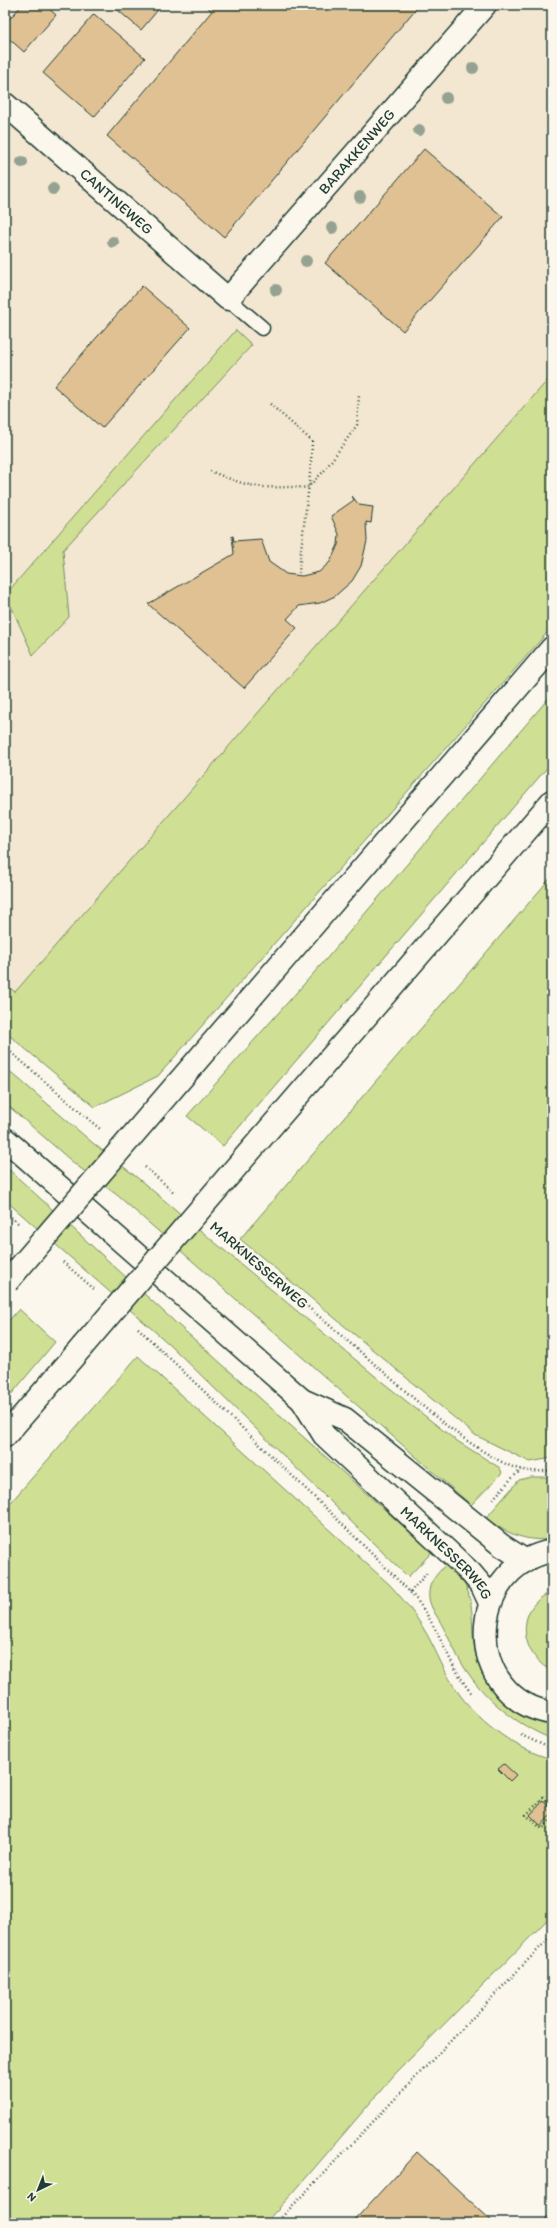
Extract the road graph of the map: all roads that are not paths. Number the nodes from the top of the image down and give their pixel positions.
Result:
1 (485, 5) edge
2 (5, 104) edge
3 (228, 299) junction
4 (262, 328) dead end
5 (552, 648) edge
6 (552, 801) edge
7 (5, 1139) edge
8 (6, 1283) edge
9 (302, 1400) junction
10 (5, 1436) edge
11 (552, 1551) edge
12 (526, 1561) junction
13 (490, 1603) junction
14 (552, 1714) edge

1 - 3 main road, BARAKKENWEG
2 - 3 main road, CANTINEWEG
3 - 4 lane
5 - 8 main road, bridge
6 - 10 main road, bridge
7 - 9 main road, MARKNESSERWEG
9 - 12 main road, MARKNESSERWEG
9 - 13 main road, MARKNESSERWEG
11 - 12 main road
12 - 13 main road
13 - 14 main road, MARKNESSERWEG

